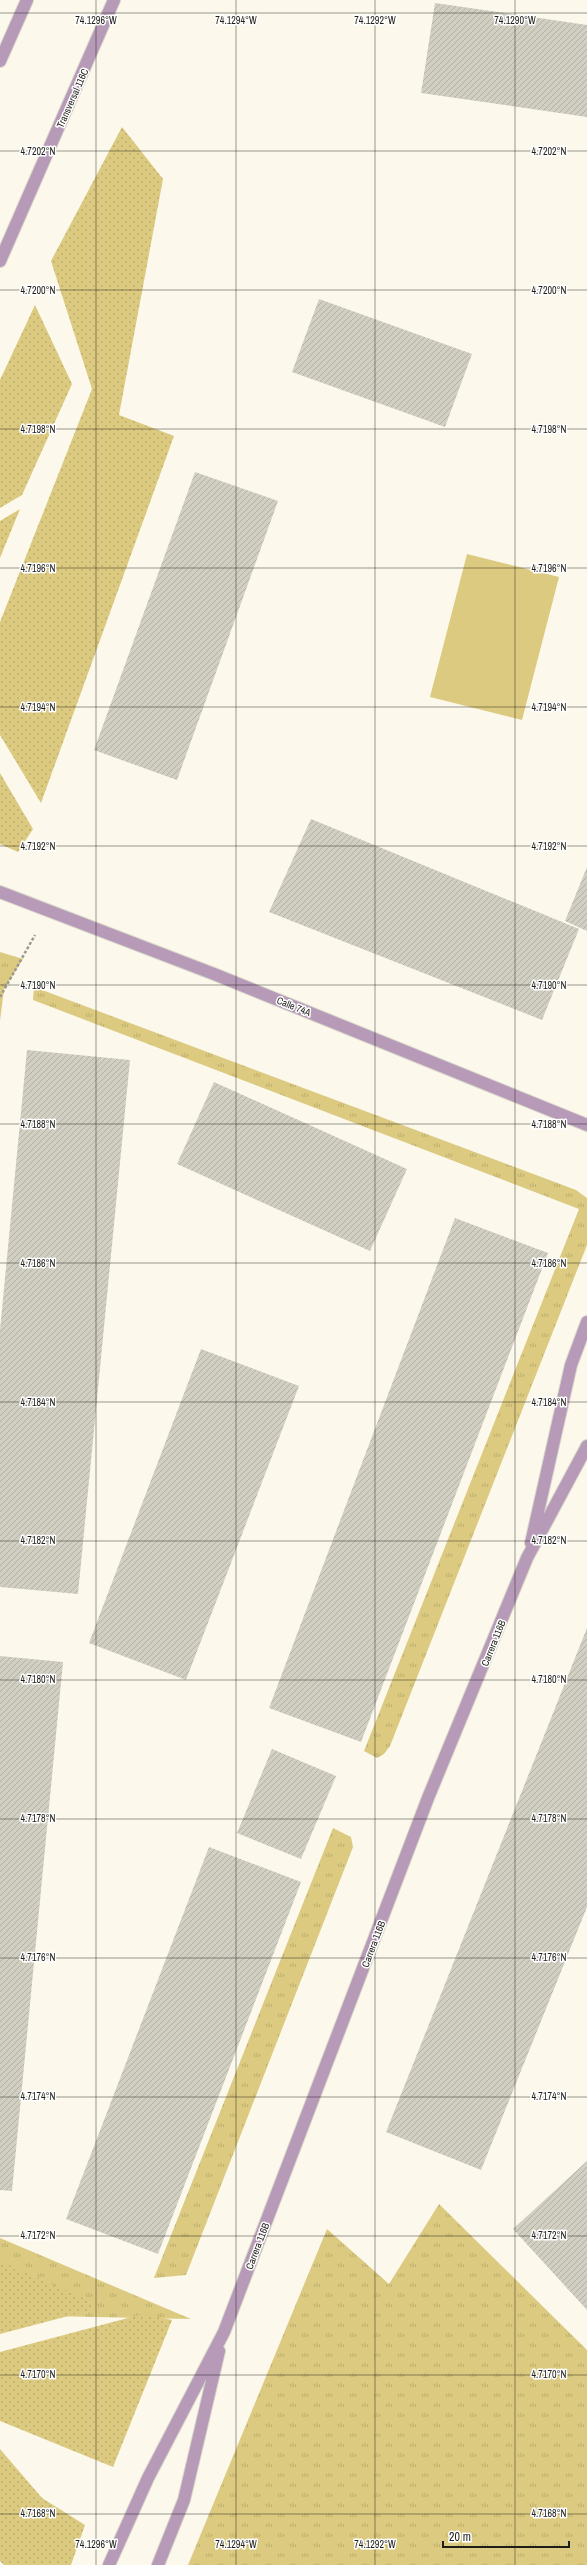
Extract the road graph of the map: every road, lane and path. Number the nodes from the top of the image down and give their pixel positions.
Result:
1 (27, 0) edge
2 (114, 0) edge
3 (0, 61) edge
4 (0, 262) edge
5 (0, 892) edge
6 (47, 910) junction
7 (0, 997) edge
8 (587, 1125) edge
9 (587, 1322) edge
10 (587, 1446) edge
11 (527, 1558) junction
12 (224, 2332) junction
13 (109, 2565) edge
14 (158, 2565) edge

1 - 3 street
2 - 4 street, Transversal 116C
5 - 6 street, Calle 74A
6 - 7 path
6 - 8 street, Calle 74A
9 - 11 street, Carrera 116B
10 - 11 street, Carrera 116B
11 - 12 street, Carrera 116B
12 - 13 street, Carrera 116B
12 - 14 street, Carrera 116B

